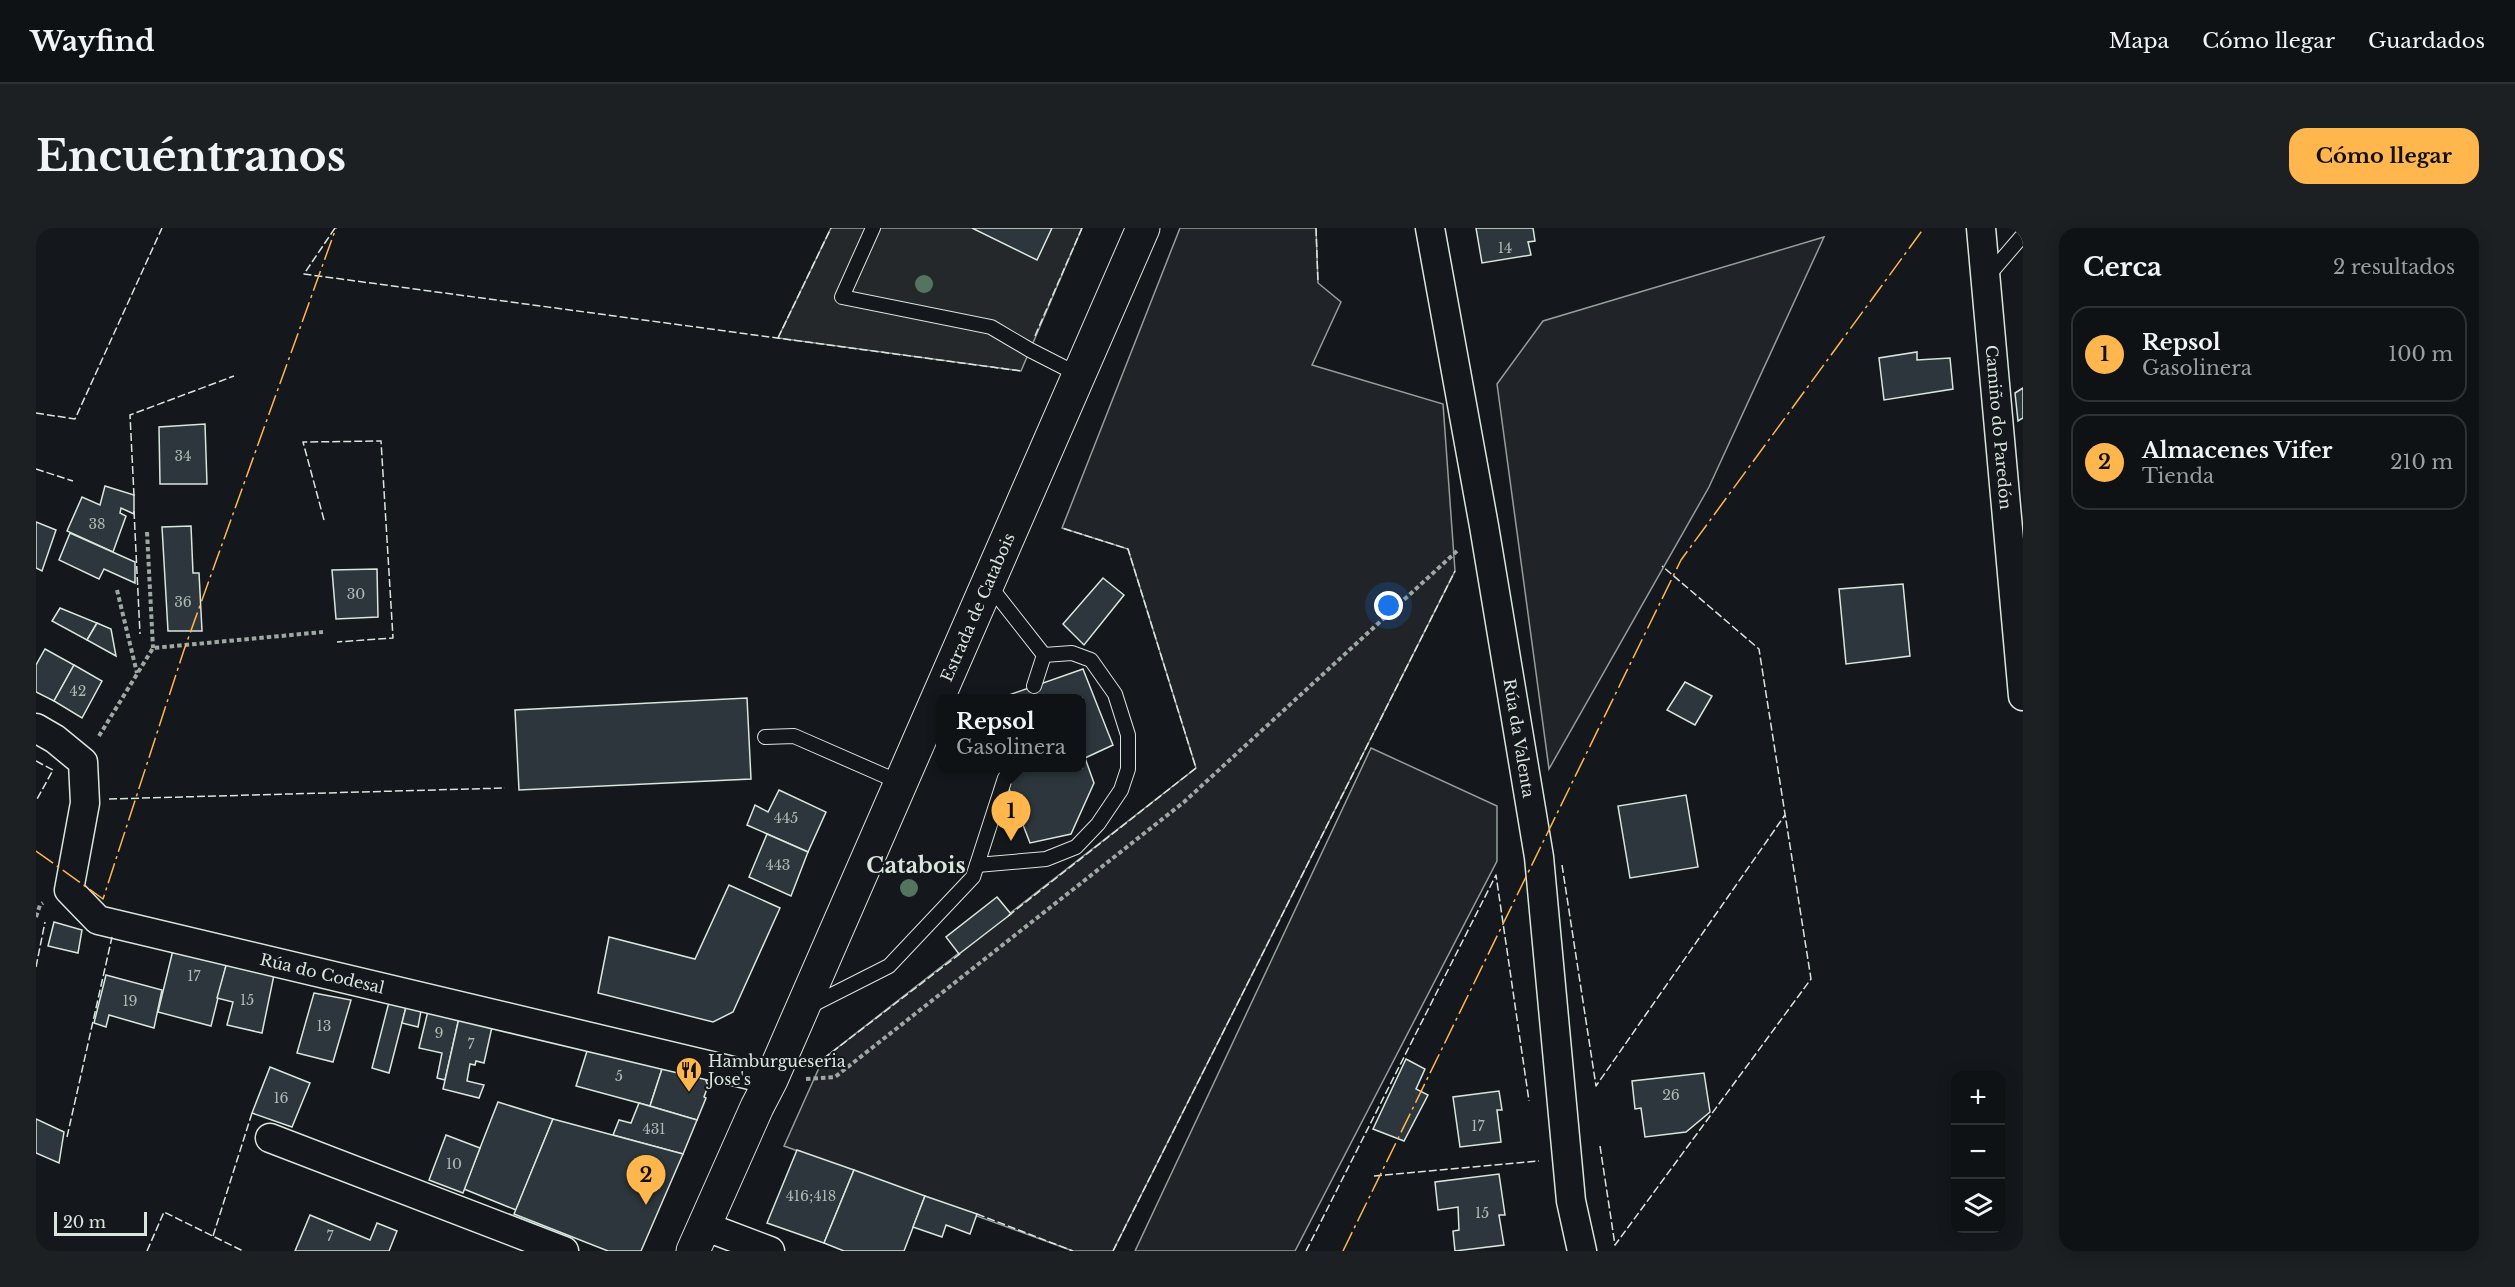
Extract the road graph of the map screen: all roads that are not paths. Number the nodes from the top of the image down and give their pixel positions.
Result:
1 (873, 228) edge
2 (1143, 228) edge
3 (1430, 228) edge
4 (1981, 228) edge
5 (2023, 235) edge
6 (1986, 278) junction
7 (1079, 375) junction
8 (2016, 522) edge
9 (987, 582) junction
10 (1044, 655) junction
11 (1034, 686) dead end
12 (938, 694) edge
13 (2023, 696) edge
14 (936, 698) edge
15 (36, 728) edge
16 (765, 737) dead end
17 (1005, 778) dead end
18 (899, 782) junction
19 (977, 865) junction
20 (800, 1011) junction
21 (771, 1080) junction
22 (270, 1138) dead end
23 (698, 1238) edge
24 (564, 1251) edge
25 (770, 1251) edge
26 (1582, 1251) edge

1 - 7 lane
2 - 7 main road, Estrada de Catabois
3 - 26 street, Rúa da Valenta
4 - 6 street, Camiño do Paredón
5 - 6 lane
6 - 8 street, Camiño do Paredón
7 - 9 main road, Estrada de Catabois
8 - 13 street, Camiño do Paredón
9 - 10 lane
9 - 12 main road, Estrada de Catabois
10 - 11 lane
10 - 19 lane
14 - 18 main road, Estrada de Catabois
15 - 21 street, Rúa do Codesal
16 - 18 lane
17 - 19 lane
18 - 20 main road, Estrada de Catabois
19 - 20 lane
20 - 21 main road, Estrada de Catabois
21 - 23 main road, Estrada de Catabois
22 - 24 street
23 - 25 street

